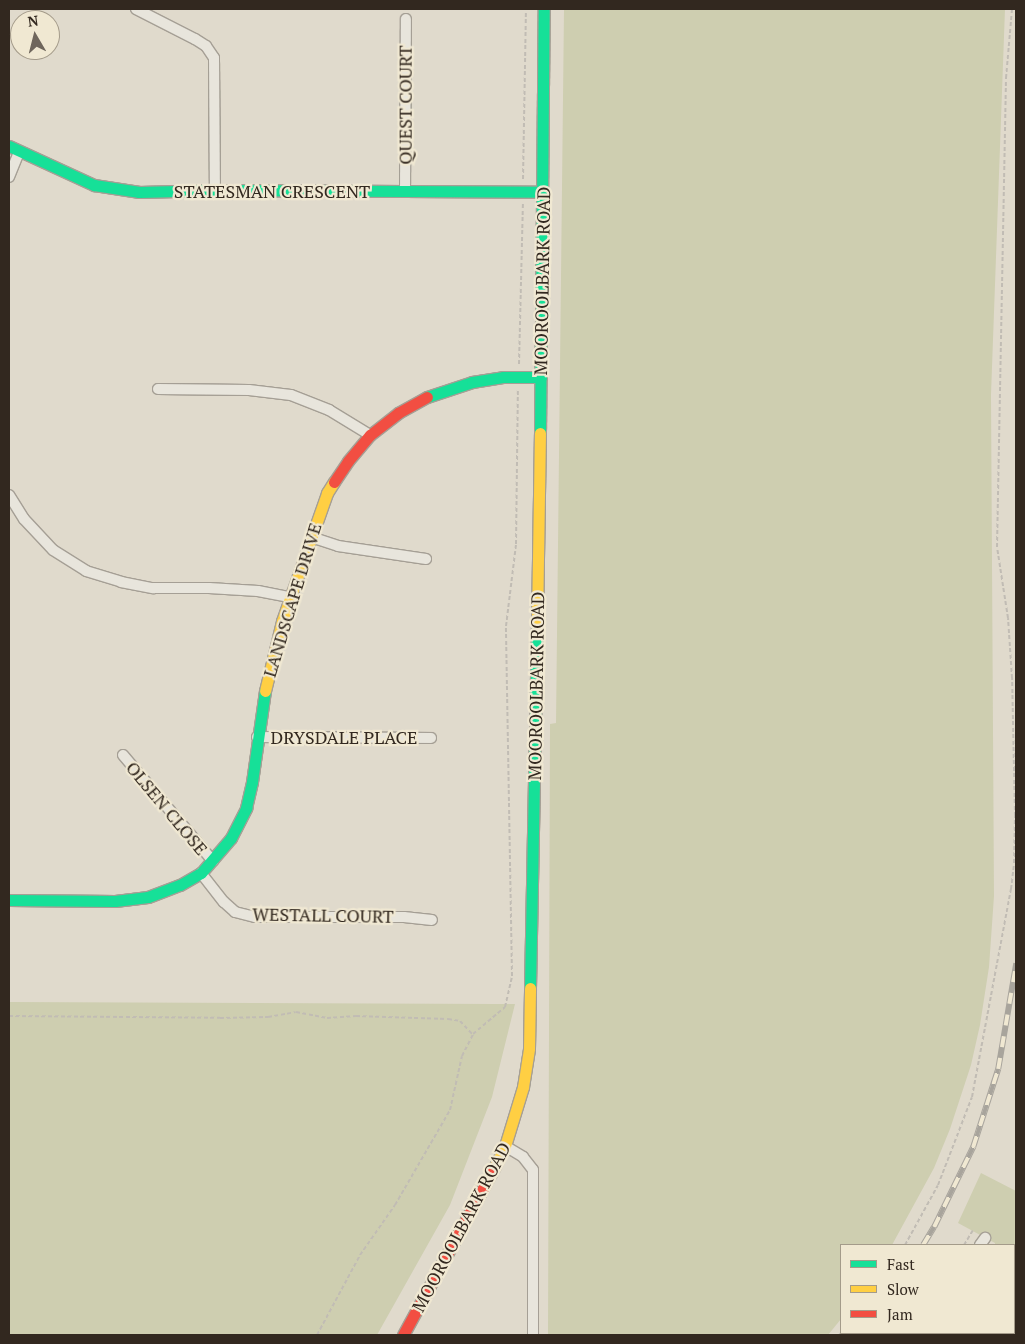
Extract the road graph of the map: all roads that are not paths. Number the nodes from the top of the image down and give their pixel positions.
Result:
1 (136, 9) edge
2 (544, 9) edge
3 (406, 18) dead end
4 (9, 146) edge
5 (19, 152) junction
6 (9, 177) edge
7 (215, 190) junction
8 (404, 192) junction
9 (543, 192) junction
10 (541, 378) junction
11 (158, 389) dead end
12 (370, 435) junction
13 (9, 495) edge
14 (311, 536) junction
15 (426, 559) dead end
16 (290, 597) junction
17 (257, 737) junction
18 (431, 738) dead end
19 (122, 755) dead end
20 (213, 861) junction
21 (201, 873) junction
22 (9, 900) edge
23 (432, 920) dead end
24 (505, 1146) junction
25 (403, 1335) edge
26 (533, 1335) edge

1 - 7 street
2 - 9 street, MOOROOLBARK ROAD
3 - 8 street, QUEST COURT
4 - 5 street, STATESMAN CRESCENT
5 - 6 street
5 - 7 street, STATESMAN CRESCENT
7 - 8 street, STATESMAN CRESCENT
8 - 9 street, STATESMAN CRESCENT
9 - 10 street, MOOROOLBARK ROAD
10 - 12 street, LANDSCAPE DRIVE
10 - 24 street, MOOROOLBARK ROAD
11 - 12 street
12 - 14 street, LANDSCAPE DRIVE
13 - 16 street
14 - 15 street
14 - 16 street, LANDSCAPE DRIVE
16 - 17 street, LANDSCAPE DRIVE
17 - 18 street, DRYSDALE PLACE
17 - 20 street, LANDSCAPE DRIVE
19 - 20 street, OLSEN CLOSE
20 - 21 street, LANDSCAPE DRIVE
21 - 22 street, LANDSCAPE DRIVE
21 - 23 street, WESTALL COURT
24 - 25 street, MOOROOLBARK ROAD
24 - 26 street

